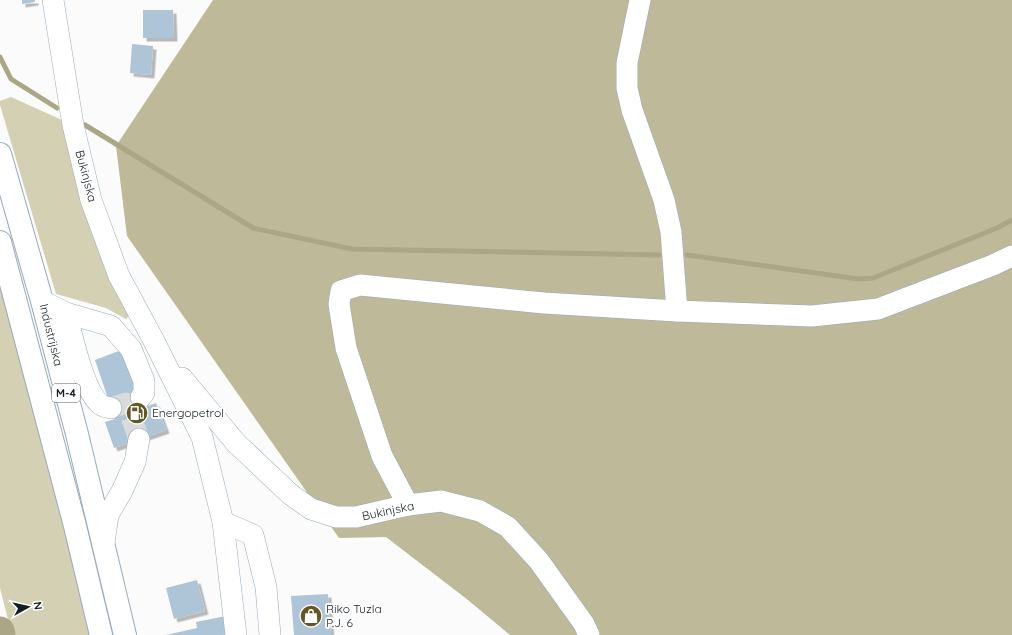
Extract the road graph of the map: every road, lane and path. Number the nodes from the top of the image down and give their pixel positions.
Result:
1 (52, 0) edge
2 (640, 0) edge
3 (0, 154) edge
4 (0, 242) edge
5 (1012, 256) edge
6 (42, 301) junction
7 (677, 311) junction
8 (66, 313) junction
9 (154, 341) junction
10 (141, 397) dead end
11 (111, 408) tunnel mouth
12 (139, 439) tunnel mouth
13 (408, 505) junction
14 (224, 522) junction
15 (104, 543) junction
16 (101, 635) edge
17 (125, 635) edge
18 (236, 635) edge
19 (270, 635) edge
20 (589, 635) edge

1 - 9 street, Bukinjska
2 - 7 street
3 - 6 main road, Industrijska / M-4
4 - 16 main road, Industrijska / M-4
5 - 7 street
6 - 8 street
6 - 15 main road, Industrijska / M-4
7 - 13 street
8 - 10 street
8 - 11 street
9 - 13 street, Bukinjska
9 - 14 street, Bukinjska
12 - 15 street
13 - 20 street, Bukinjska
14 - 18 street, Bukinjska
14 - 19 street
15 - 17 main road, Industrijska / M-4

